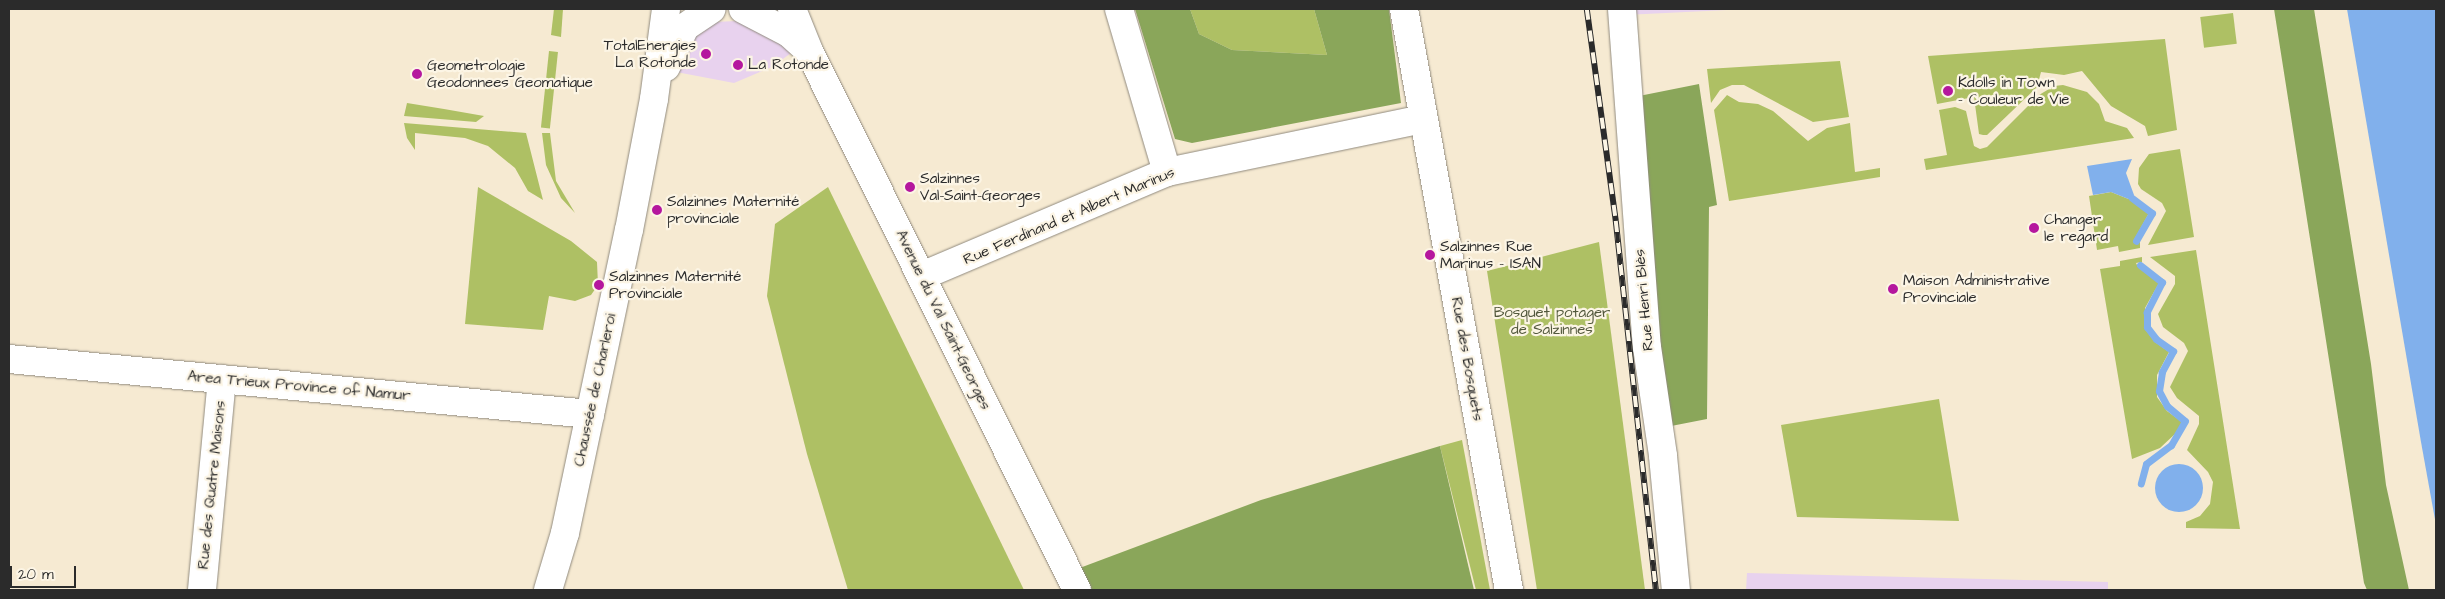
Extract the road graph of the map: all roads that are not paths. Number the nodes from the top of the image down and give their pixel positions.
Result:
1 (666, 9) edge
2 (713, 9) edge
3 (738, 9) edge
4 (743, 9) edge
5 (792, 9) edge
6 (1119, 9) edge
7 (1404, 9) edge
8 (1622, 9) edge
9 (809, 51) junction
10 (654, 99) junction
11 (1424, 119) junction
12 (1167, 172) junction
13 (922, 276) junction
14 (9, 359) edge
15 (222, 379) junction
16 (590, 414) junction
17 (202, 590) edge
18 (548, 590) edge
19 (1077, 590) edge
20 (1509, 590) edge
21 (1676, 590) edge

1 - 10 street, Chaussée de Charleroi
2 - 3 street
2 - 10 street, Chaussée de Charleroi
4 - 9 street, Avenue du Val Saint-Georges
5 - 9 street, Avenue du Val Saint-Georges
6 - 12 street
7 - 11 street, Rue des Bosquets
8 - 21 street, Rue Henri Blès
9 - 13 street, Avenue du Val Saint-Georges
10 - 16 street, Chaussée de Charleroi
11 - 12 street, Rue Ferdinand et Albert Marinus
11 - 20 street, Rue des Bosquets
12 - 13 street, Rue Ferdinand et Albert Marinus
13 - 19 street, Avenue du Val Saint-Georges
14 - 15 street, Area Trieux Province of Namur
15 - 16 street, Area Trieux Province of Namur
15 - 17 street, Rue des Quatre Maisons
16 - 18 street, Chaussée de Charleroi

